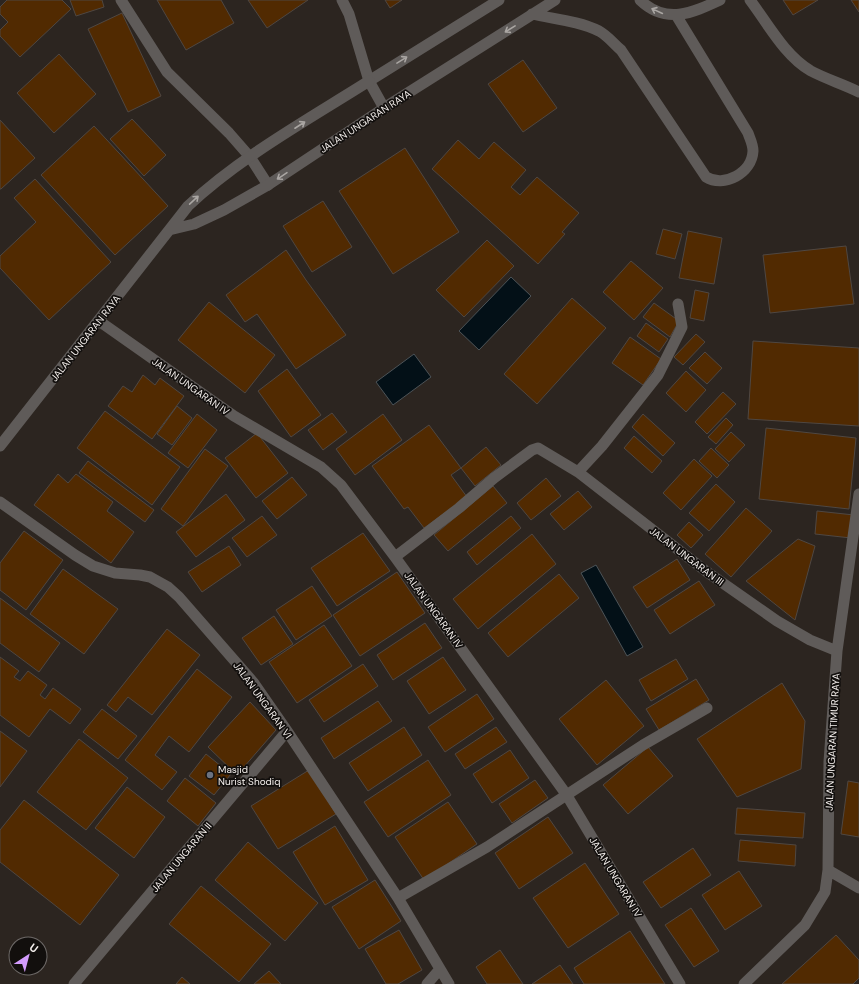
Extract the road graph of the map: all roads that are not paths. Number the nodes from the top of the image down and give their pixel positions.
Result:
1 (121, 0) edge
2 (342, 0) edge
3 (499, 0) edge
4 (555, 0) edge
5 (640, 0) edge
6 (720, 0) edge
7 (750, 0) edge
8 (532, 14) junction
9 (676, 15) junction
10 (369, 81) junction
11 (859, 92) edge
12 (384, 108) junction
13 (250, 157) junction
14 (268, 185) junction
15 (169, 230) junction
16 (678, 304) dead end
17 (99, 321) junction
18 (0, 446) edge
19 (578, 472) junction
20 (859, 494) edge
21 (0, 502) edge
22 (395, 557) junction
23 (837, 651) junction
24 (707, 708) dead end
25 (287, 731) junction
26 (566, 794) junction
27 (828, 870) junction
28 (859, 888) edge
29 (398, 898) junction
30 (440, 969) junction
31 (74, 984) edge
32 (427, 984) edge
33 (449, 984) edge
34 (680, 984) edge
35 (744, 984) edge

1 - 13 street
2 - 10 street
10 -> 3 street, JALAN UNGARAN RAYA
4 - 8 street, JALAN UNGARAN RAYA
9 -> 5 street
6 - 9 street
7 - 11 street
8 - 9 street
8 -> 12 street, JALAN UNGARAN RAYA
10 - 12 street
13 -> 10 street, JALAN UNGARAN RAYA
12 -> 14 street, JALAN UNGARAN RAYA
13 - 14 street
15 -> 13 street, JALAN UNGARAN RAYA
14 - 15 street, JALAN UNGARAN RAYA
15 - 17 street, JALAN UNGARAN RAYA
16 - 19 street
17 - 18 street, JALAN UNGARAN RAYA
17 - 22 street, JALAN UNGARAN IV
19 - 22 street, JALAN UNGARAN III
19 - 23 street, JALAN UNGARAN III
20 - 23 street, JALAN UNGARAN TIMUR RAYA
21 - 25 street, JALAN UNGARAN VI
22 - 26 street, JALAN UNGARAN IV
23 - 27 street, JALAN UNGARAN TIMUR RAYA
24 - 26 street
25 - 29 street, JALAN UNGARAN VI
25 - 31 street, JALAN UNGARAN II
26 - 29 street
26 - 34 street, JALAN UNGARAN IV
27 - 28 street
27 - 35 street, JALAN UNGARAN TIMUR RAYA
29 - 30 street, JALAN UNGARAN VI
30 - 32 street
30 - 33 street, JALAN UNGARAN VI

